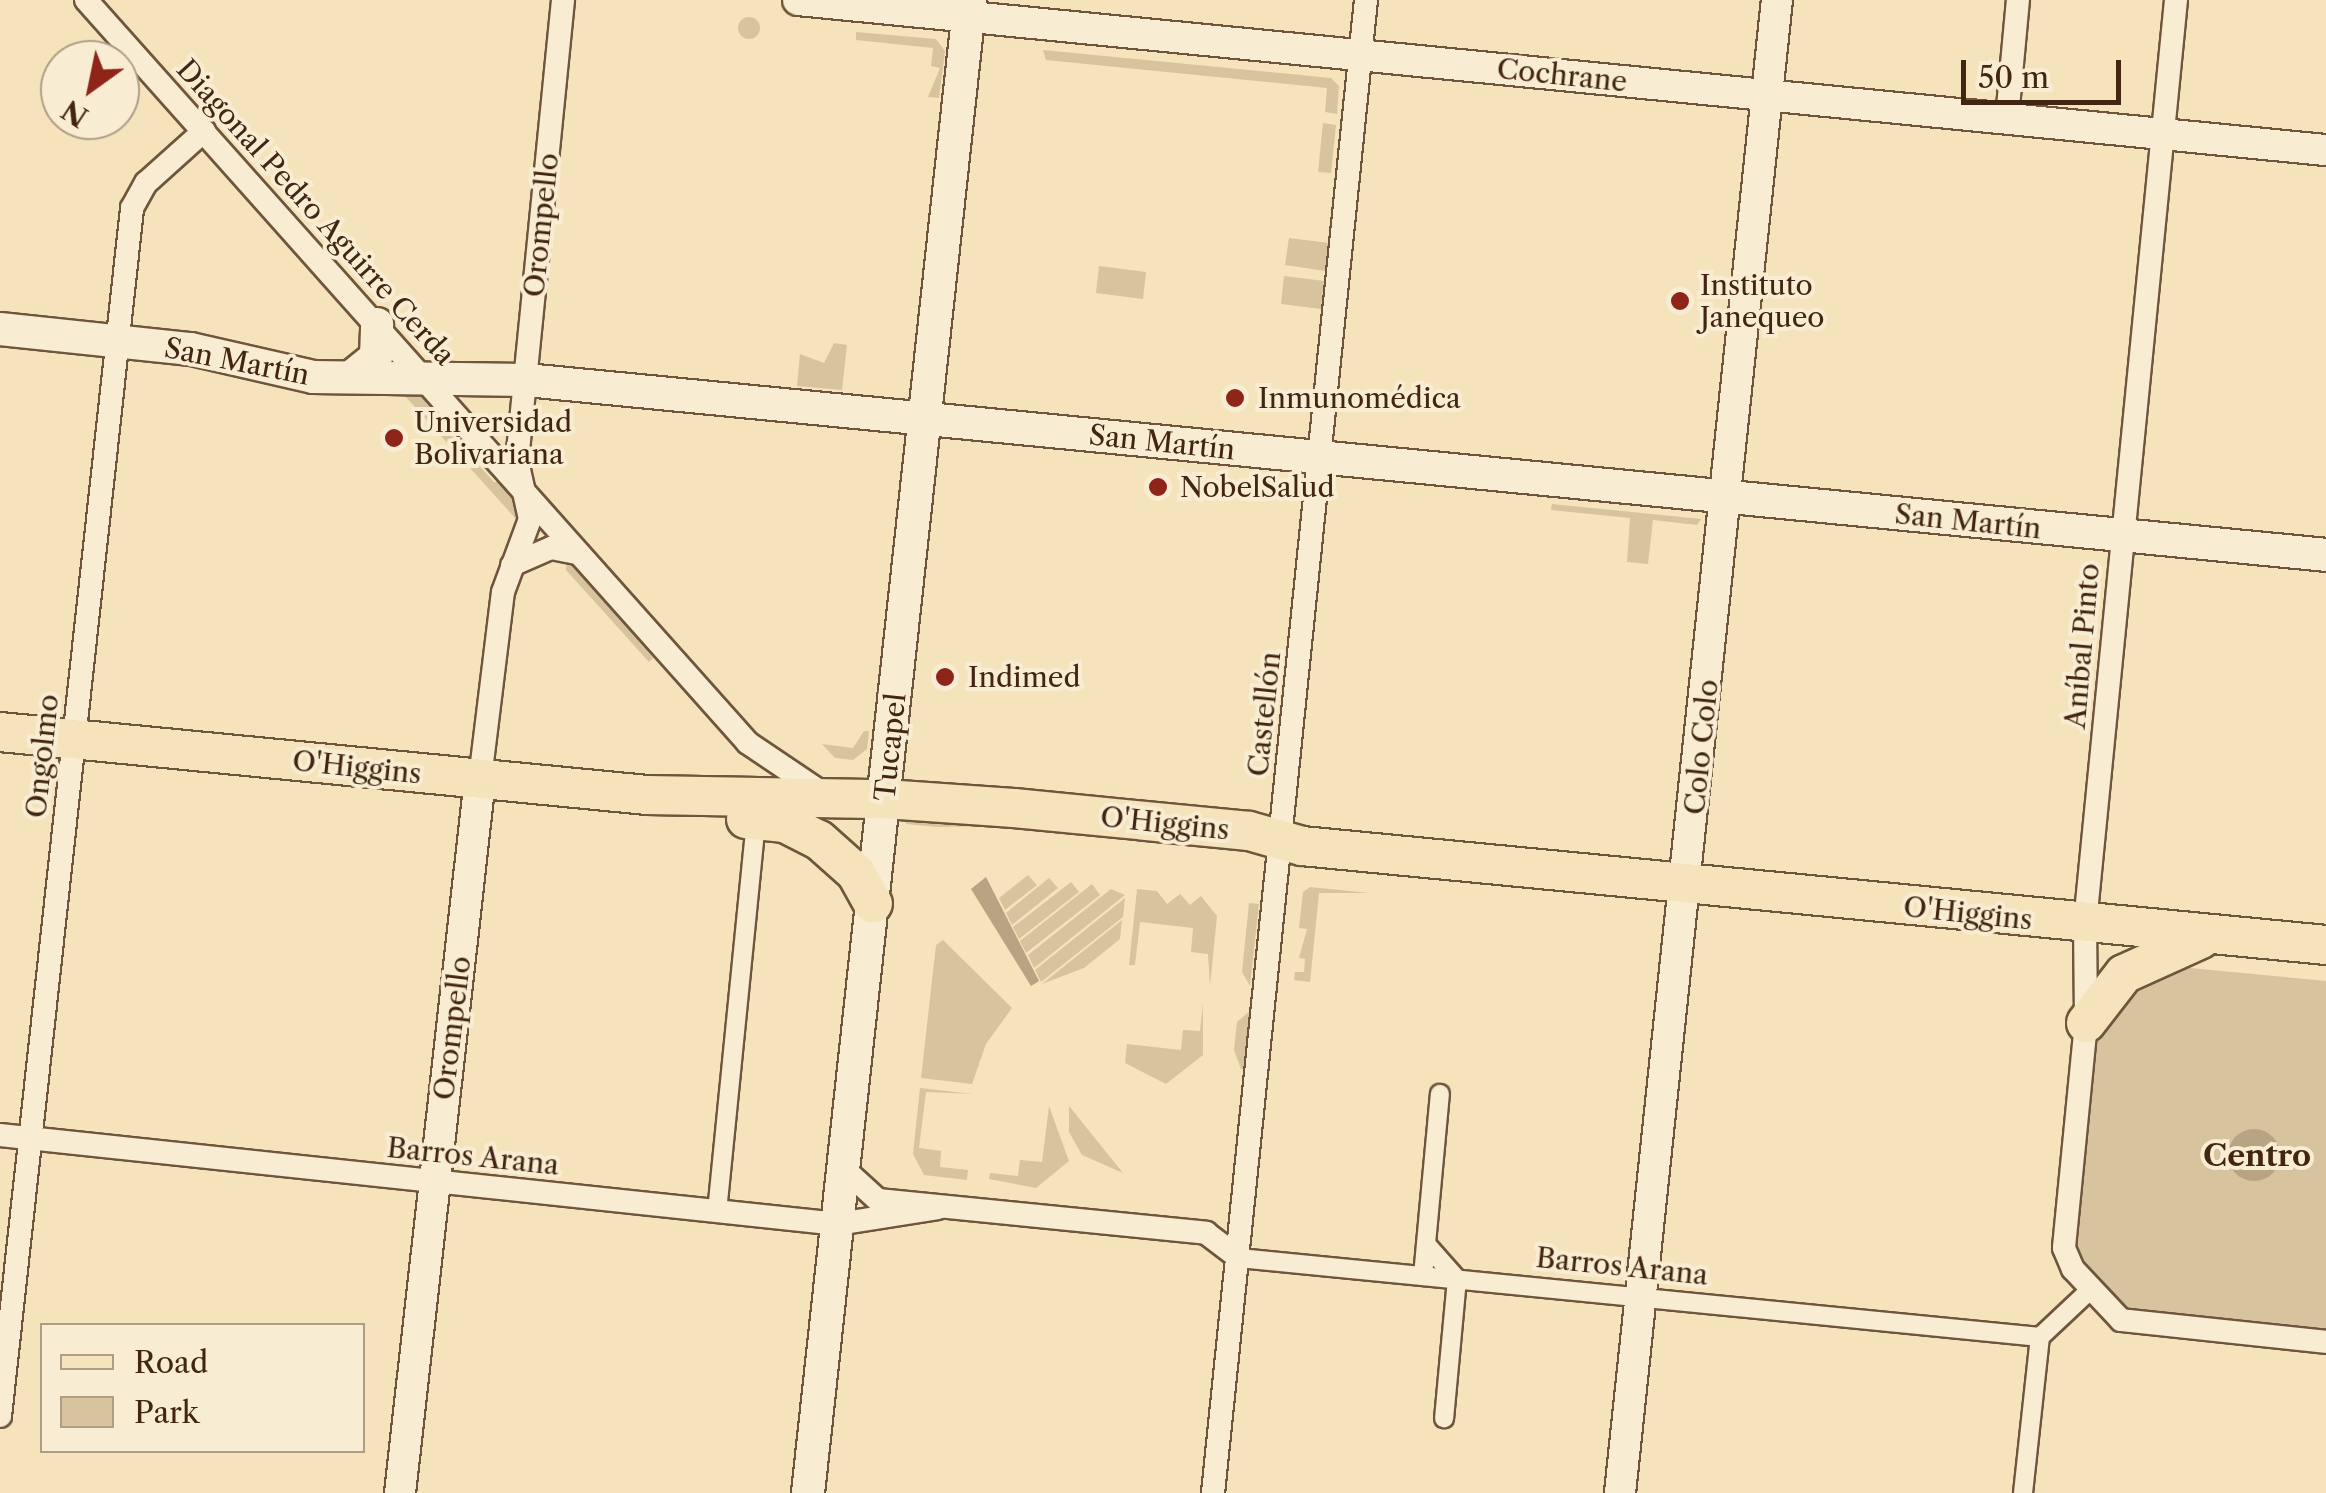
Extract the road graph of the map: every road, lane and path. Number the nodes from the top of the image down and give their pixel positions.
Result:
1 (86, 0) edge
2 (563, 0) edge
3 (798, 0) edge
4 (1366, 0) edge
5 (1776, 0) edge
6 (2018, 0) edge
7 (2176, 0) edge
8 (969, 8) edge
9 (1362, 55) junction
10 (1767, 95) junction
11 (2006, 118) junction
12 (204, 131) junction
13 (2161, 134) junction
14 (2326, 150) edge
15 (377, 324) junction
16 (0, 329) edge
17 (117, 340) junction
18 (423, 376) junction
19 (351, 377) junction
20 (526, 380) junction
21 (925, 419) junction
22 (1322, 458) junction
23 (525, 493) junction
24 (1726, 497) junction
25 (2122, 536) junction
26 (577, 553) junction
27 (2326, 555) edge
28 (512, 565) junction
29 (0, 732) edge
30 (74, 739) junction
31 (480, 779) junction
32 (646, 796) junction
33 (885, 798) junction
34 (838, 801) junction
35 (756, 820) junction
36 (1281, 844) junction
37 (1687, 884) junction
38 (873, 904) junction
39 (2085, 923) junction
40 (2210, 936) junction
41 (2326, 946) edge
42 (2086, 1023) junction
43 (1440, 1094) dead end
44 (0, 1135) edge
45 (30, 1138) junction
46 (844, 1169) junction
47 (434, 1182) junction
48 (1244, 1205) junction
49 (938, 1208) junction
50 (717, 1212) junction
51 (838, 1224) junction
52 (1206, 1233) junction
53 (1426, 1244) junction
54 (1239, 1258) junction
55 (1423, 1276) junction
56 (1457, 1279) junction
57 (2090, 1290) junction
58 (1641, 1298) junction
59 (2040, 1338) junction
60 (2326, 1342) edge
61 (0, 1416) edge
62 (1444, 1418) dead end
63 (400, 1493) edge
64 (808, 1493) edge
65 (1214, 1493) edge
66 (1620, 1493) edge
67 (2023, 1493) edge

1 - 12 street, Diagonal Pedro Aguirre Cerda
2 - 20 street, Orompello
3 - 8 street, Cochrane
4 - 9 street, Castellón
5 - 10 street, Colo Colo
6 - 11 street
7 - 13 street, Aníbal Pinto
8 - 9 street, Cochrane
8 - 21 main road, Tucapel
9 - 10 street, Cochrane
9 - 22 street, Castellón
10 - 11 street, Cochrane
10 - 24 street, Colo Colo
11 - 13 street, Cochrane
12 - 15 street, Diagonal Pedro Aguirre Cerda
12 - 17 street, Ongolmo
13 - 14 street, Cochrane
13 - 25 street, Aníbal Pinto
15 - 18 street, Diagonal Pedro Aguirre Cerda
15 - 19 main road
16 - 17 main road, San Martín
17 - 19 main road, San Martín
17 - 30 street, Ongolmo
18 - 19 main road, San Martín
18 - 20 main road, San Martín
18 - 23 street, Diagonal Pedro Aguirre Cerda
20 - 21 main road, San Martín
20 - 23 street, Orompello
21 - 22 main road, San Martín
21 - 33 main road, Tucapel
22 - 24 main road, San Martín
22 - 36 street, Castellón
23 - 26 street, Diagonal Pedro Aguirre Cerda
23 - 28 street, Orompello
24 - 25 main road, San Martín
24 - 37 street, Colo Colo
25 - 27 main road, San Martín
25 - 39 street, Aníbal Pinto
26 - 28 street
26 - 34 street, Diagonal Pedro Aguirre Cerda
28 - 31 street, Orompello
29 - 30 main road, O'Higgins
30 - 31 main road, O'Higgins
30 - 45 street, Ongolmo
31 - 32 main road, O'Higgins
31 - 47 street, Orompello
32 - 34 main road, O'Higgins
32 - 35 main road
33 - 34 main road, O'Higgins
33 - 36 main road, O'Higgins
33 - 38 main road, Tucapel
35 - 38 main road
35 - 50 street
36 - 37 main road, O'Higgins
36 - 48 street, Castellón
37 - 39 main road, O'Higgins
37 - 58 street, Colo Colo
38 - 46 main road, Tucapel
39 - 40 main road, O'Higgins
39 - 42 street, Aníbal Pinto
40 - 41 main road, O'Higgins
40 - 42 main road
42 - 57 street, Aníbal Pinto
43 - 53 street
44 - 45 street, Barros Arana
45 - 47 street, Barros Arana
45 - 61 street, Ongolmo
46 - 49 street, Barros Arana
46 - 51 main road, Tucapel
47 - 50 street, Barros Arana
47 - 63 street, Orompello
48 - 52 street
48 - 54 street, Castellón
49 - 51 street, Barros Arana
49 - 52 street, Barros Arana
50 - 51 street, Barros Arana
51 - 64 main road, Tucapel
52 - 54 street
53 - 55 street
53 - 56 street
54 - 55 street, Barros Arana
54 - 65 street, Castellón
55 - 56 street, Barros Arana
56 - 58 street, Barros Arana
56 - 62 street
57 - 59 street
57 - 60 street
58 - 59 street, Barros Arana
58 - 66 street, Colo Colo
59 - 67 street

